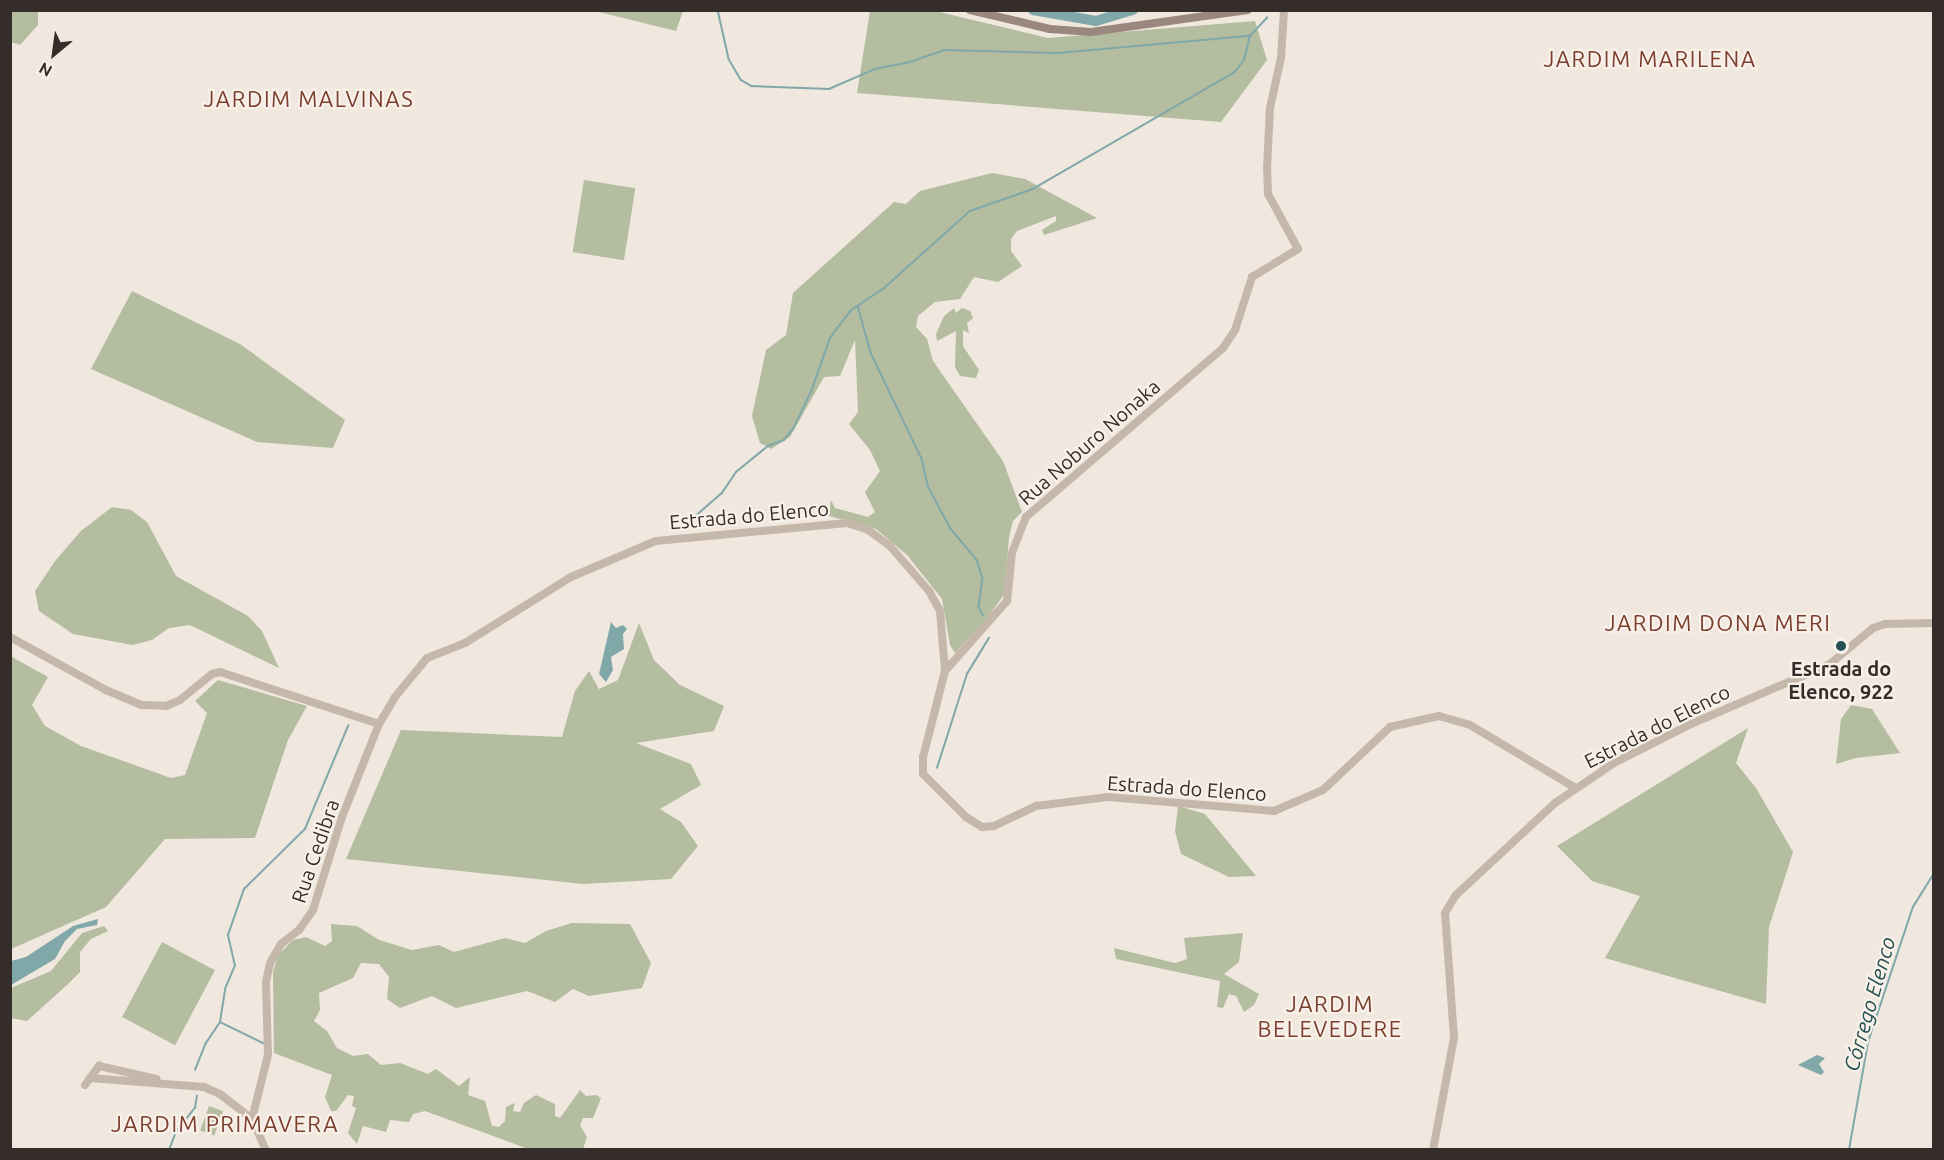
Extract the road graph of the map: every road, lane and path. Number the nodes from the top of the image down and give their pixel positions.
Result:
1 (970, 10) edge
2 (1247, 10) edge
3 (1284, 10) edge
4 (1934, 623) edge
5 (10, 637) edge
6 (945, 671) junction
7 (379, 724) junction
8 (1574, 787) junction
9 (170, 1083) junction
10 (252, 1119) junction
11 (266, 1149) edge
12 (1433, 1149) edge

1 - 2 main road
3 - 6 street, Rua Noburo Nonaka
4 - 8 street, Estrada do Elenco
5 - 7 street
6 - 7 street, Estrada do Elenco
6 - 8 street, Estrada do Elenco
7 - 10 street, Rua Cedibra
8 - 12 street
9 - 9 street
9 - 10 street
10 - 11 street

